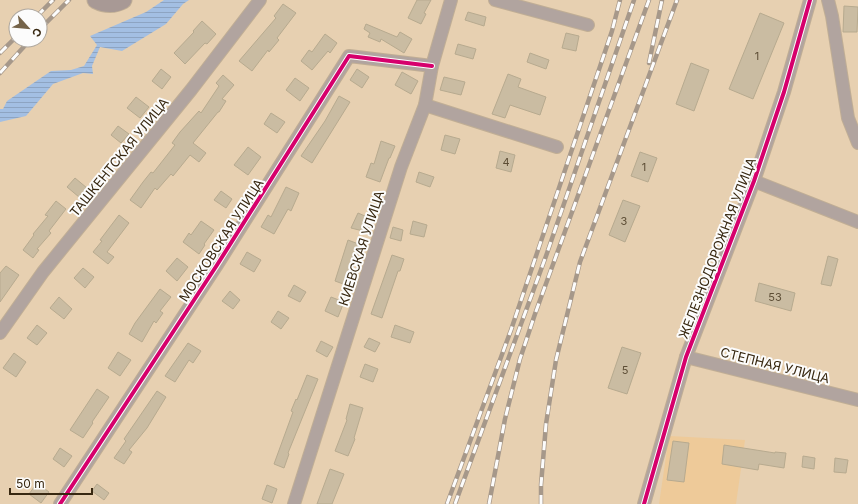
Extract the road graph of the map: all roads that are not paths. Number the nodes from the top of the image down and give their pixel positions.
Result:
1 (96, 0) edge
2 (123, 0) edge
3 (260, 0) edge
4 (451, 0) edge
5 (495, 0) edge
6 (810, 0) edge
7 (828, 0) edge
8 (588, 25) dead end
9 (432, 66) junction
10 (425, 105) junction
11 (858, 143) edge
12 (557, 147) dead end
13 (754, 181) junction
14 (858, 222) edge
15 (0, 333) edge
16 (686, 357) junction
17 (858, 400) edge
18 (60, 504) edge
19 (294, 504) edge
20 (644, 504) edge

1 - 2 main road
3 - 15 street, ТАШКЕНТСКАЯ УЛИЦА
4 - 9 street, КИЕВСКАЯ УЛИЦА
5 - 8 street
6 - 13 street, ЖЕЛЕЗНОДОРОЖНАЯ УЛИЦА
7 - 11 street
9 - 10 street, КИЕВСКАЯ УЛИЦА
9 - 18 street, МОСКОВСКАЯ УЛИЦА
10 - 12 street
10 - 19 street, КИЕВСКАЯ УЛИЦА
13 - 14 street
13 - 16 street, ЖЕЛЕЗНОДОРОЖНАЯ УЛИЦА
16 - 17 street, СТЕПНАЯ УЛИЦА
16 - 20 street, ЖЕЛЕЗНОДОРОЖНАЯ УЛИЦА

